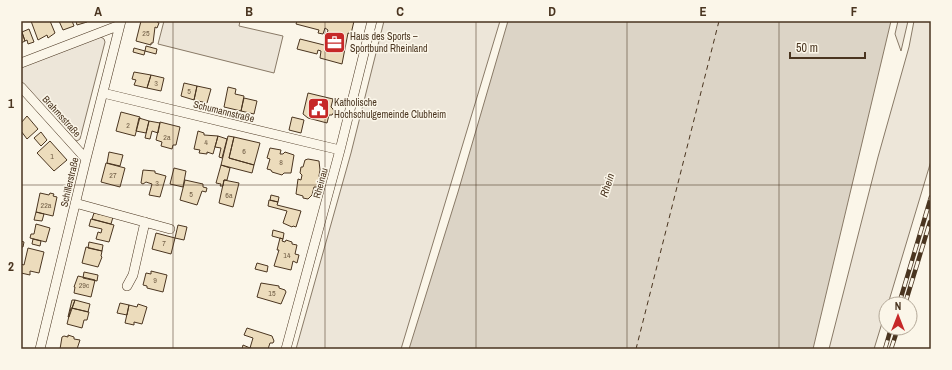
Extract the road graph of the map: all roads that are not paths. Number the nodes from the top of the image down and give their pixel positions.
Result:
1 (372, 21) edge
2 (121, 23) edge
3 (21, 63) edge
4 (21, 87) edge
5 (103, 93) junction
6 (340, 150) junction
7 (86, 159) junction
8 (75, 203) junction
9 (145, 222) junction
10 (170, 228) dead end
11 (127, 286) dead end
12 (40, 349) edge
13 (286, 349) edge

1 - 6 street, Rheinau
2 - 3 street
2 - 5 street, Schillerstraße
4 - 7 street, Brahmsstraße
5 - 6 street, Schumannstraße
5 - 7 street, Schillerstraße
6 - 13 street, Rheinau
7 - 8 street, Schillerstraße
8 - 9 street
8 - 12 street, Schillerstraße
9 - 10 street
9 - 11 street

